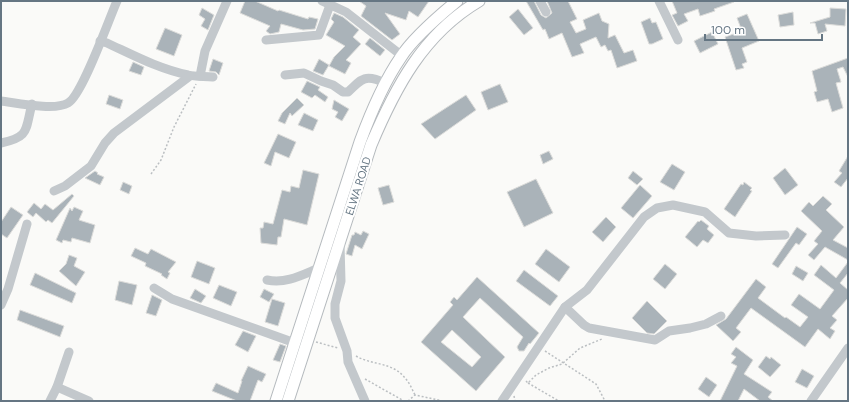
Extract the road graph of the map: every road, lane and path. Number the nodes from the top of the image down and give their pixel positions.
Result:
1 (116, 1) edge
2 (227, 1) edge
3 (457, 1) edge
4 (479, 1) edge
5 (540, 1) edge
6 (659, 1) edge
7 (326, 3) edge
8 (546, 12) dead end
9 (266, 40) dead end
10 (678, 40) dead end
11 (100, 41) junction
12 (401, 56) junction
13 (285, 75) dead end
14 (190, 76) junction
15 (200, 76) junction
16 (213, 77) dead end
17 (385, 83) junction
18 (1, 101) edge
19 (32, 104) junction
20 (1, 143) edge
21 (151, 174) dead end
22 (54, 191) dead end
23 (26, 224) dead end
24 (785, 235) dead end
25 (340, 243) junction
26 (319, 268) junction
27 (267, 280) dead end
28 (154, 288) dead end
29 (1, 305) edge
30 (566, 307) junction
31 (720, 316) dead end
32 (608, 338) dead end
33 (308, 340) junction
34 (296, 343) junction
35 (538, 346) junction
36 (848, 348) edge
37 (346, 351) junction
38 (69, 352) dead end
39 (562, 364) junction
40 (361, 377) dead end
41 (520, 377) junction
42 (528, 383) junction
43 (57, 387) junction
44 (415, 395) junction
45 (50, 401) edge
46 (89, 401) edge
47 (276, 401) edge
48 (288, 401) edge
49 (365, 401) edge
50 (404, 401) edge
51 (408, 401) edge
52 (443, 401) edge
53 (502, 401) edge
54 (559, 401) edge
55 (567, 401) edge
56 (605, 401) edge
57 (811, 401) edge

1 - 11 street
2 - 15 street
3 - 12 main road, ELWA ROAD
4 - 25 main road, ELWA ROAD
5 - 8 street
6 - 10 street
7 - 9 street
7 - 12 street
11 - 14 street
11 - 19 street
12 - 17 main road, ELWA ROAD
13 - 17 street
14 - 15 street
14 - 22 street
15 - 16 street
15 - 21 path
17 - 26 main road, ELWA ROAD
18 - 19 street
19 - 20 street
23 - 29 street
24 - 30 street
25 - 33 main road, ELWA ROAD
25 - 37 street
26 - 27 street
26 - 34 main road, ELWA ROAD
28 - 34 street
30 - 31 street
30 - 35 street
32 - 39 path
33 - 37 path
33 - 48 main road, ELWA ROAD
34 - 47 main road, ELWA ROAD
35 - 39 path
35 - 41 street
36 - 57 street
37 - 44 path
37 - 49 street
38 - 43 street
39 - 42 path
39 - 56 path
40 - 50 path
41 - 42 path
41 - 53 street
42 - 54 path
43 - 45 street
43 - 46 street
44 - 51 path
44 - 52 path
54 - 55 path

